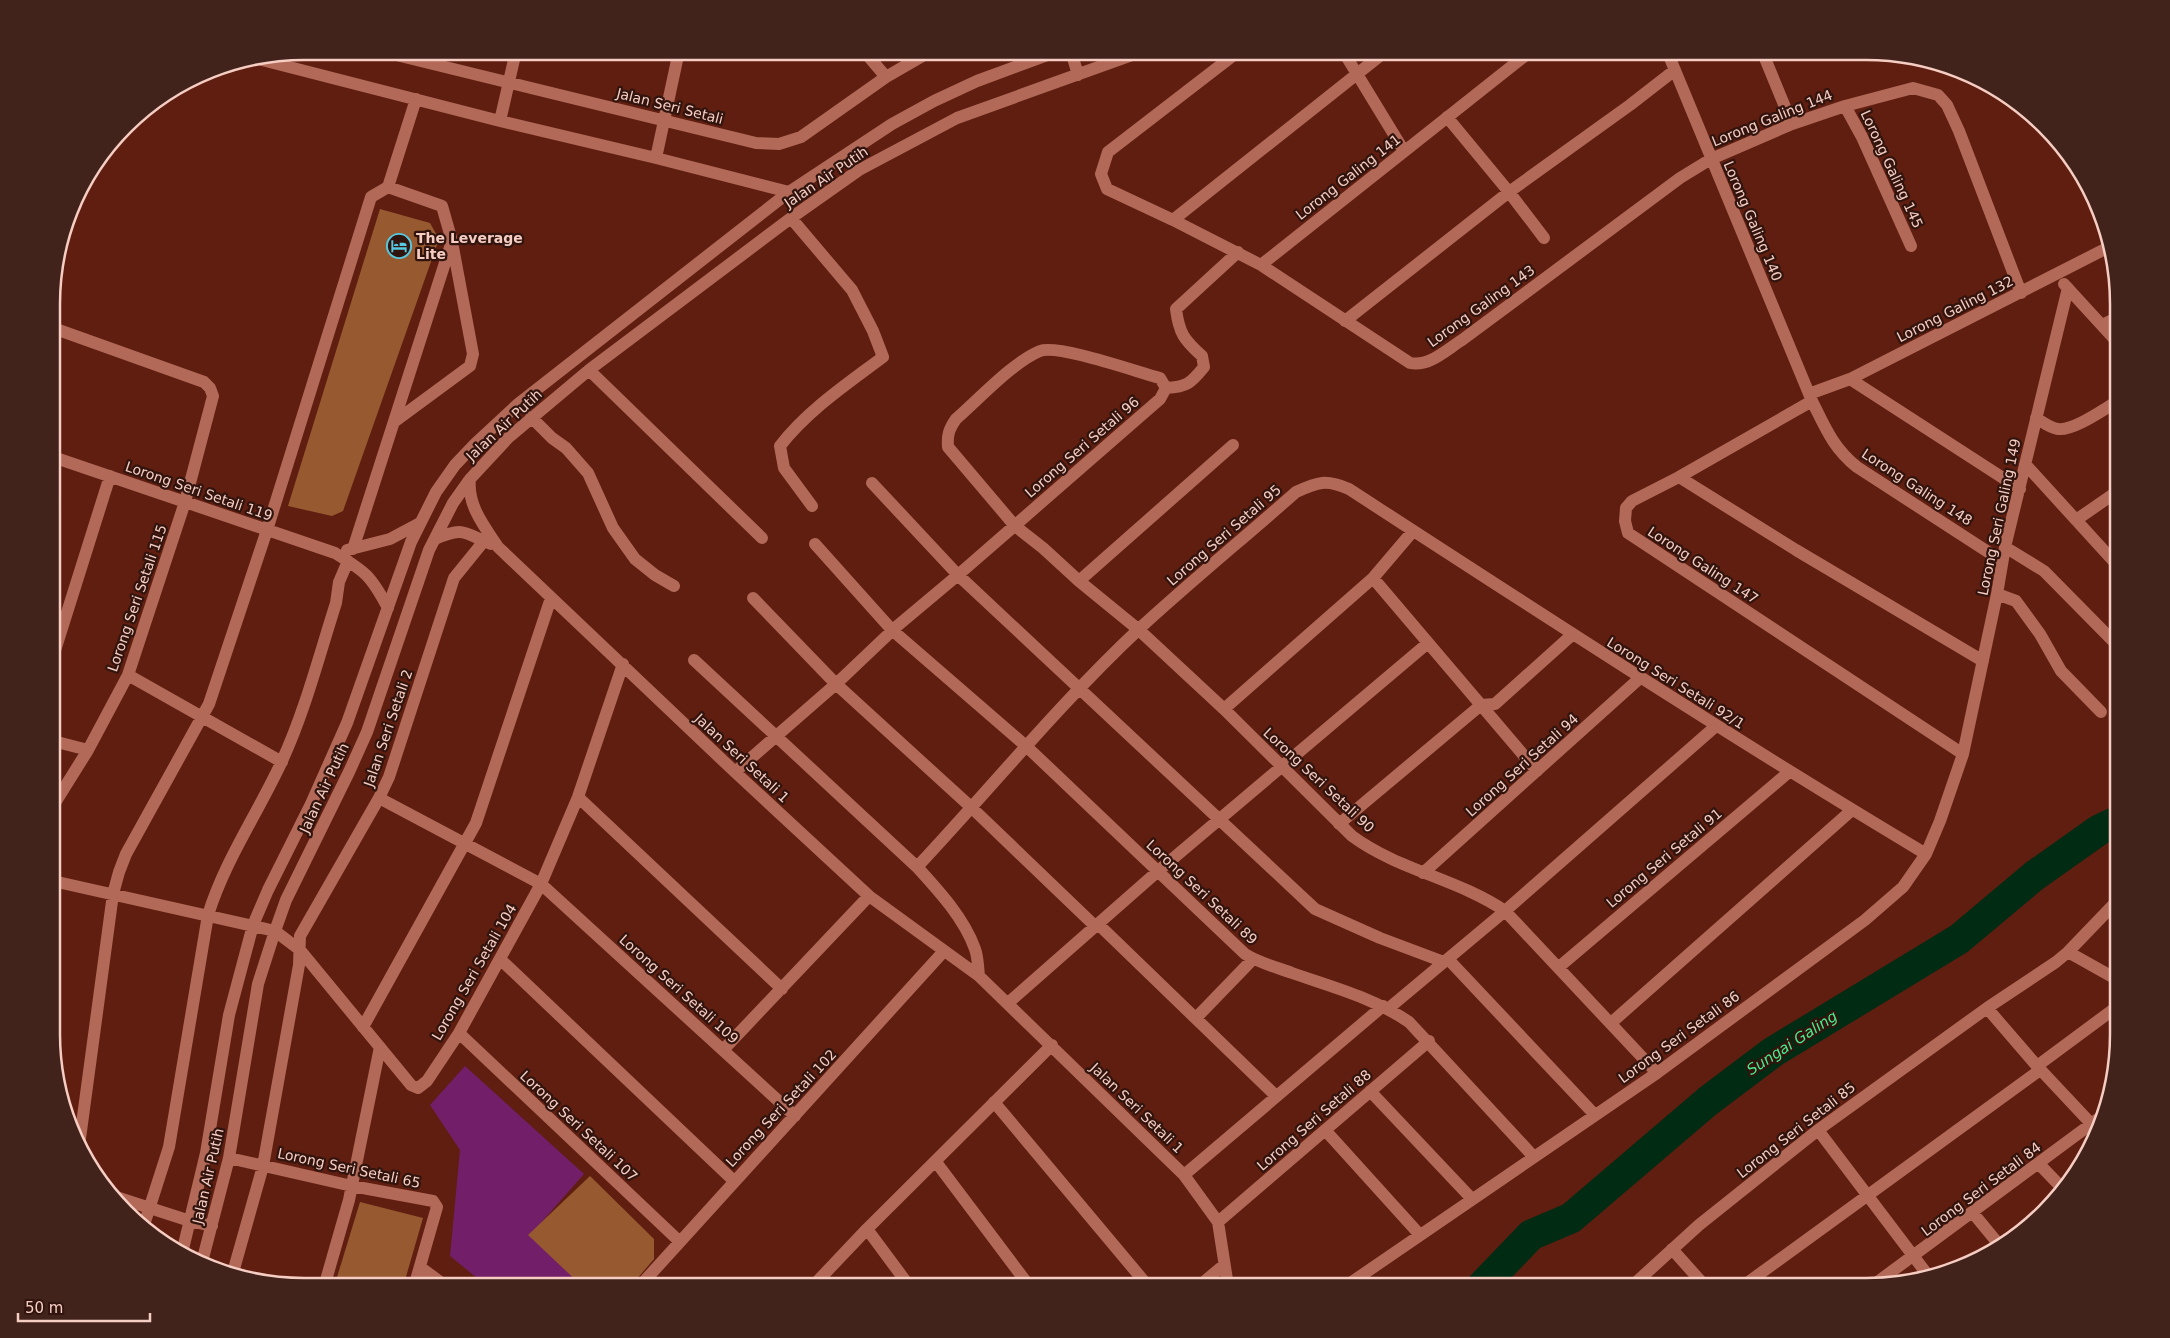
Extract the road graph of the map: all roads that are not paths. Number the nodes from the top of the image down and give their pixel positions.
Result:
1 (417, 60) edge
2 (514, 60) edge
3 (677, 60) edge
4 (872, 60) edge
5 (915, 60) edge
6 (1033, 60) edge
7 (1074, 60) edge
8 (1119, 60) edge
9 (1227, 60) edge
10 (1348, 60) edge
11 (1375, 60) edge
12 (1520, 60) edge
13 (1670, 60) edge
14 (1766, 60) edge
15 (271, 62) edge
16 (1028, 62) joint
17 (1675, 70) junction
18 (1357, 74) junction
19 (1078, 75) junction
20 (886, 77) junction
21 (509, 82) junction
22 (416, 100) junction
23 (1845, 106) junction
24 (1448, 117) junction
25 (664, 120) junction
26 (500, 121) junction
27 (1792, 124) junction
28 (1404, 151) junction
29 (656, 158) junction
30 (1711, 159) junction
31 (388, 187) junction
32 (789, 192) junction
33 (1509, 192) junction
34 (791, 218) junction
35 (1173, 220) junction
36 (1544, 238) dead end
37 (452, 241) junction
38 (1911, 246) dead end
39 (2104, 250) edge
40 (1238, 252) junction
41 (1261, 264) junction
42 (2056, 275) junction
43 (2068, 288) junction
44 (2021, 293) junction
45 (1346, 321) junction
46 (2110, 322) edge
47 (2102, 326) junction
48 (60, 331) edge
49 (2110, 334) edge
50 (589, 370) junction
51 (1850, 378) junction
52 (1166, 388) junction
53 (1810, 398) junction
54 (2110, 406) edge
55 (531, 417) junction
56 (2036, 418) junction
57 (394, 422) junction
58 (1233, 445) dead end
59 (60, 459) edge
60 (2025, 464) junction
61 (110, 476) junction
62 (1679, 477) junction
63 (470, 479) junction
64 (872, 483) dead end
65 (2020, 489) junction
66 (2110, 497) edge
67 (185, 502) junction
68 (812, 506) dead end
69 (2076, 520) junction
70 (420, 523) junction
71 (1015, 526) junction
72 (267, 530) junction
73 (1413, 531) junction
74 (762, 538) dead end
75 (435, 539) junction
76 (484, 541) junction
77 (815, 544) dead end
78 (498, 546) junction
79 (2005, 547) junction
80 (354, 549) junction
81 (335, 553) junction
82 (2110, 557) edge
83 (348, 561) junction
84 (2002, 561) junction
85 (958, 575) junction
86 (1373, 578) junction
87 (1079, 581) junction
88 (674, 586) dead end
89 (1997, 594) junction
90 (551, 598) junction
91 (753, 598) dead end
92 (388, 608) junction
93 (892, 630) junction
94 (1139, 630) junction
95 (1573, 634) junction
96 (60, 635) edge
97 (2110, 638) edge
98 (1428, 643) junction
99 (694, 660) dead end
100 (1983, 661) junction
101 (623, 664) junction
102 (128, 675) junction
103 (1640, 678) junction
104 (836, 684) junction
105 (1081, 688) junction
106 (1481, 705) junction
107 (1224, 709) junction
108 (2101, 712) dead end
109 (204, 716) junction
110 (1716, 726) junction
111 (775, 735) junction
112 (60, 743) edge
113 (1026, 746) junction
114 (88, 750) junction
115 (1963, 754) junction
116 (282, 762) junction
117 (1281, 767) junction
118 (734, 772) junction
119 (1537, 772) junction
120 (1789, 772) junction
121 (60, 795) edge
122 (578, 797) junction
123 (379, 798) junction
124 (972, 808) junction
125 (1852, 810) junction
126 (1219, 820) junction
127 (1339, 824) junction
128 (466, 843) junction
129 (1926, 854) junction
130 (917, 867) junction
131 (1157, 872) junction
132 (1423, 873) junction
133 (60, 882) edge
134 (541, 884) junction
135 (114, 894) junction
136 (869, 896) junction
137 (2110, 908) edge
138 (1505, 911) junction
139 (208, 915) junction
140 (253, 925) junction
141 (1097, 925) junction
142 (274, 931) junction
143 (300, 950) junction
144 (944, 950) junction
145 (2068, 952) junction
146 (500, 959) junction
147 (1253, 959) junction
148 (1446, 961) junction
149 (1559, 967) junction
150 (979, 976) junction
151 (2110, 976) edge
152 (782, 989) junction
153 (1008, 1002) junction
154 (1386, 1007) junction
155 (1987, 1008) junction
156 (2110, 1012) edge
157 (1196, 1018) junction
158 (1611, 1024) junction
159 (363, 1027) junction
160 (459, 1033) junction
161 (1429, 1041) junction
162 (1052, 1045) junction
163 (380, 1046) junction
164 (724, 1050) junction
165 (2038, 1068) junction
166 (1657, 1073) junction
167 (1370, 1091) junction
168 (1276, 1096) junction
169 (994, 1102) junction
170 (1595, 1115) junction
171 (796, 1116) junction
172 (2092, 1126) edge
173 (1325, 1130) junction
174 (1818, 1130) junction
175 (2090, 1131) edge
176 (82, 1134) edge
177 (1534, 1157) junction
178 (229, 1158) junction
179 (936, 1162) junction
180 (2039, 1164) junction
181 (263, 1166) junction
182 (1184, 1174) junction
183 (734, 1181) junction
184 (2059, 1185) edge
185 (352, 1186) junction
186 (1866, 1195) junction
187 (123, 1199) edge
188 (1472, 1199) junction
189 (149, 1208) junction
190 (1973, 1213) junction
191 (145, 1220) edge
192 (190, 1221) junction
193 (1218, 1222) junction
194 (212, 1226) junction
195 (867, 1229) junction
196 (1420, 1235) junction
197 (679, 1241) junction
198 (1995, 1241) edge
199 (184, 1246) edge
200 (1672, 1249) junction
201 (204, 1256) edge
202 (1913, 1257) junction
203 (1224, 1265) junction
204 (420, 1267) junction
205 (234, 1268) edge
206 (1924, 1271) edge
207 (1885, 1277) edge
208 (326, 1278) edge
209 (417, 1278) edge
210 (435, 1278) edge
211 (647, 1278) edge
212 (821, 1278) edge
213 (904, 1278) edge
214 (1024, 1278) edge
215 (1141, 1278) edge
216 (1209, 1278) edge
217 (1226, 1278) edge
218 (1358, 1278) edge
219 (1641, 1278) edge
220 (1698, 1278) edge
221 (1753, 1278) edge

1 - 21 street, Jalan Seri Setali
2 - 21 street
3 - 25 street
4 - 20 street
5 - 20 street, Jalan Seri Setali
6 - 16 street, Jalan Air Putih
7 - 19 street
8 - 19 street, Jalan Air Putih
9 - 35 street
10 - 18 street
11 - 18 street
12 - 24 street, Lorong Galing 141
13 - 17 street, Lorong Galing 140
14 - 27 street
15 - 22 street
16 - 32 street, Jalan Air Putih
17 - 30 street, Lorong Galing 140
17 - 33 street
18 - 28 street
18 - 35 street
19 - 34 street, Jalan Air Putih
20 - 25 street, Jalan Seri Setali
21 - 25 street, Jalan Seri Setali
21 - 26 street
22 - 26 street
22 - 31 street
23 - 27 street, Lorong Galing 144
23 - 38 street, Lorong Galing 145
23 - 44 street, Lorong Galing 144
24 - 28 street, Lorong Galing 141
24 - 33 street
25 - 29 street
26 - 29 street
27 - 30 street, Lorong Galing 144
28 - 41 street, Lorong Galing 141
29 - 32 street
30 - 45 street, Lorong Galing 143
30 - 53 street, Lorong Galing 140
31 - 37 street
31 - 72 street
32 - 70 street, Jalan Air Putih
33 - 36 street
33 - 45 street
34 - 50 street, Jalan Air Putih
34 - 68 street
35 - 40 street
37 - 57 street
37 - 57 street
39 - 42 street, Lorong Galing 132
40 - 41 street
40 - 52 street
41 - 45 street, Lorong Galing 143
42 - 43 street
42 - 44 street, Lorong Galing 132
43 - 47 street
43 - 56 street, Lorong Seri Galing 149
44 - 51 street, Lorong Galing 132
46 - 47 street
47 - 49 street
48 - 67 street, Lorong Seri Setali 115
50 - 55 street, Jalan Air Putih
50 - 74 street
51 - 53 street, Lorong Galing 132
51 - 65 street
52 - 71 street, Lorong Seri Setali 96
52 - 71 street, Lorong Seri Setali 90
53 - 62 street, Lorong Galing 147
53 - 84 street, Lorong Galing 148
54 - 56 street
55 - 63 street, Jalan Air Putih
55 - 88 street
56 - 60 street, Lorong Seri Galing 149
57 - 80 street
58 - 87 street
59 - 61 street, Lorong Seri Setali 119
60 - 65 street, Lorong Seri Galing 149
60 - 69 street
61 - 67 street, Lorong Seri Setali 119
61 - 96 street
62 - 100 street
62 - 115 street, Lorong Galing 147
63 - 75 street, Jalan Air Putih
63 - 78 street, Jalan Seri Setali 1
64 - 85 street
65 - 79 street, Lorong Seri Galing 149
66 - 69 street
67 - 72 street, Lorong Seri Setali 119
67 - 102 street, Lorong Seri Setali 115
69 - 82 street
70 - 80 street
70 - 92 street, Jalan Air Putih
71 - 85 street, Lorong Seri Setali 96
71 - 87 street, Lorong Seri Setali 90
72 - 81 street, Lorong Seri Setali 119
72 - 109 street
73 - 86 street
73 - 94 street, Lorong Seri Setali 95
73 - 95 street, Lorong Seri Setali 92/1
75 - 76 street, Jalan Seri Setali 1
75 - 142 street, Jalan Air Putih
76 - 78 street, Jalan Seri Setali 1
76 - 123 street, Jalan Seri Setali 2
77 - 93 street, Lorong Seri Setali 89
78 - 90 street, Jalan Seri Setali 1
79 - 84 street, Lorong Seri Galing 149
79 - 97 street
80 - 81 street
81 - 83 street, Lorong Seri Setali 119
83 - 92 street, Lorong Seri Setali 119
83 - 116 street
84 - 89 street, Lorong Seri Galing 149
85 - 93 street, Lorong Seri Setali 96
85 - 105 street
86 - 98 street
86 - 107 street
87 - 94 street, Lorong Seri Setali 90
89 - 100 street, Lorong Seri Galing 149
89 - 108 street
90 - 101 street, Jalan Seri Setali 1
90 - 128 street
91 - 104 street
92 - 140 street, Jalan Air Putih
93 - 104 street, Lorong Seri Setali 96
93 - 113 street, Lorong Seri Setali 89
94 - 105 street, Lorong Seri Setali 95
94 - 107 street, Lorong Seri Setali 90
95 - 103 street, Lorong Seri Setali 92/1
95 - 106 street
98 - 106 street
98 - 117 street
99 - 111 street
100 - 115 street, Lorong Seri Galing 149
101 - 118 street, Jalan Seri Setali 1
101 - 122 street, Lorong Seri Setali 104
102 - 109 street
102 - 114 street, Lorong Seri Setali 115
103 - 110 street, Lorong Seri Setali 92/1
103 - 119 street, Lorong Seri Setali 94
104 - 111 street, Lorong Seri Setali 96
104 - 124 street
105 - 113 street, Lorong Seri Setali 95
105 - 126 street
106 - 119 street
106 - 127 street
107 - 117 street, Lorong Seri Setali 90
109 - 116 street
109 - 135 street
110 - 120 street, Lorong Seri Setali 92/1
110 - 138 street
111 - 118 street, Lorong Seri Setali 96
111 - 130 street
112 - 114 street
113 - 124 street, Lorong Seri Setali 95
113 - 131 street, Lorong Seri Setali 89
114 - 121 street, Lorong Seri Setali 115
115 - 129 street, Lorong Seri Setali 86
116 - 139 street
117 - 126 street
117 - 127 street, Lorong Seri Setali 90
118 - 136 street, Jalan Seri Setali 1
119 - 132 street, Lorong Seri Setali 94
120 - 125 street, Lorong Seri Setali 92/1
120 - 149 street, Lorong Seri Setali 91
122 - 134 street, Lorong Seri Setali 104
122 - 152 street
123 - 128 street, Lorong Seri Setali 109
123 - 143 street, Jalan Seri Setali 2
124 - 130 street, Lorong Seri Setali 95
124 - 141 street
125 - 129 street, Lorong Seri Setali 92/1
125 - 158 street
126 - 131 street
126 - 148 street
127 - 132 street, Lorong Seri Setali 90
128 - 134 street, Lorong Seri Setali 109
128 - 159 street
129 - 166 street, Lorong Seri Setali 86
130 - 150 street
131 - 141 street
131 - 147 street, Lorong Seri Setali 89
132 - 138 street, Lorong Seri Setali 90
133 - 135 street
134 - 146 street, Lorong Seri Setali 104
134 - 164 street, Lorong Seri Setali 109
135 - 139 street
135 - 176 street
136 - 144 street, Jalan Seri Setali 1
136 - 152 street
137 - 145 street, Lorong Seri Setali 85
138 - 148 street
138 - 149 street, Lorong Seri Setali 90
139 - 140 street
139 - 189 street
140 - 142 street
140 - 192 street, Jalan Air Putih
141 - 153 street
141 - 157 street
142 - 143 street, Lorong Seri Setali 104
142 - 178 street, Jalan Air Putih
143 - 159 street, Lorong Seri Setali 104
143 - 181 street, Jalan Seri Setali 2
144 - 150 street, Jalan Seri Setali 1
144 - 171 street, Lorong Seri Setali 102
145 - 151 street
145 - 155 street, Lorong Seri Setali 85
146 - 160 street, Lorong Seri Setali 104
146 - 183 street
147 - 154 street, Lorong Seri Setali 89
147 - 157 street
148 - 154 street
148 - 170 street
149 - 158 street, Lorong Seri Setali 90
150 - 153 street, Jalan Seri Setali 1
152 - 164 street
153 - 162 street, Jalan Seri Setali 1
154 - 161 street, Lorong Seri Setali 89
154 - 168 street
155 - 165 street
155 - 174 street, Lorong Seri Setali 85
156 - 165 street
157 - 168 street
158 - 166 street, Lorong Seri Setali 90
159 - 163 street, Lorong Seri Setali 104
160 - 163 street, Lorong Seri Setali 104
160 - 197 street, Lorong Seri Setali 107
161 - 167 street, Lorong Seri Setali 88
161 - 177 street, Lorong Seri Setali 89
162 - 169 street
162 - 182 street, Jalan Seri Setali 1
163 - 185 street
164 - 171 street, Lorong Seri Setali 109
165 - 172 street
165 - 186 street
166 - 170 street, Lorong Seri Setali 86
167 - 173 street, Lorong Seri Setali 88
167 - 188 street
168 - 182 street
169 - 179 street
169 - 215 street
170 - 177 street, Lorong Seri Setali 86
171 - 183 street, Lorong Seri Setali 102
173 - 193 street, Lorong Seri Setali 88
173 - 196 street
174 - 186 street
174 - 200 street, Lorong Seri Setali 85
175 - 180 street, Lorong Seri Setali 84
177 - 188 street, Lorong Seri Setali 86
178 - 181 street, Lorong Seri Setali 65
178 - 194 street, Jalan Air Putih
179 - 195 street
179 - 214 street
180 - 184 street
180 - 190 street, Lorong Seri Setali 84
181 - 185 street, Lorong Seri Setali 65
181 - 205 street, Jalan Seri Setali 2
182 - 193 street, Jalan Seri Setali 1
183 - 197 street, Lorong Seri Setali 102
185 - 204 street, Lorong Seri Setali 65
185 - 208 street
186 - 202 street
186 - 221 street
187 - 189 street
188 - 196 street, Lorong Seri Setali 86
189 - 191 street
189 - 192 street
190 - 198 street
190 - 202 street, Lorong Seri Setali 84
192 - 194 street
192 - 199 street, Jalan Air Putih
193 - 203 street, Jalan Seri Setali 1
194 - 201 street, Jalan Air Putih
195 - 212 street
195 - 213 street
196 - 218 street, Lorong Seri Setali 86
197 - 211 street, Lorong Seri Setali 102
200 - 219 street, Lorong Seri Setali 85
200 - 220 street
202 - 206 street
202 - 207 street, Lorong Seri Setali 84
203 - 216 street
203 - 217 street, Jalan Seri Setali 1
204 - 209 street, Lorong Seri Setali 65
204 - 210 street

